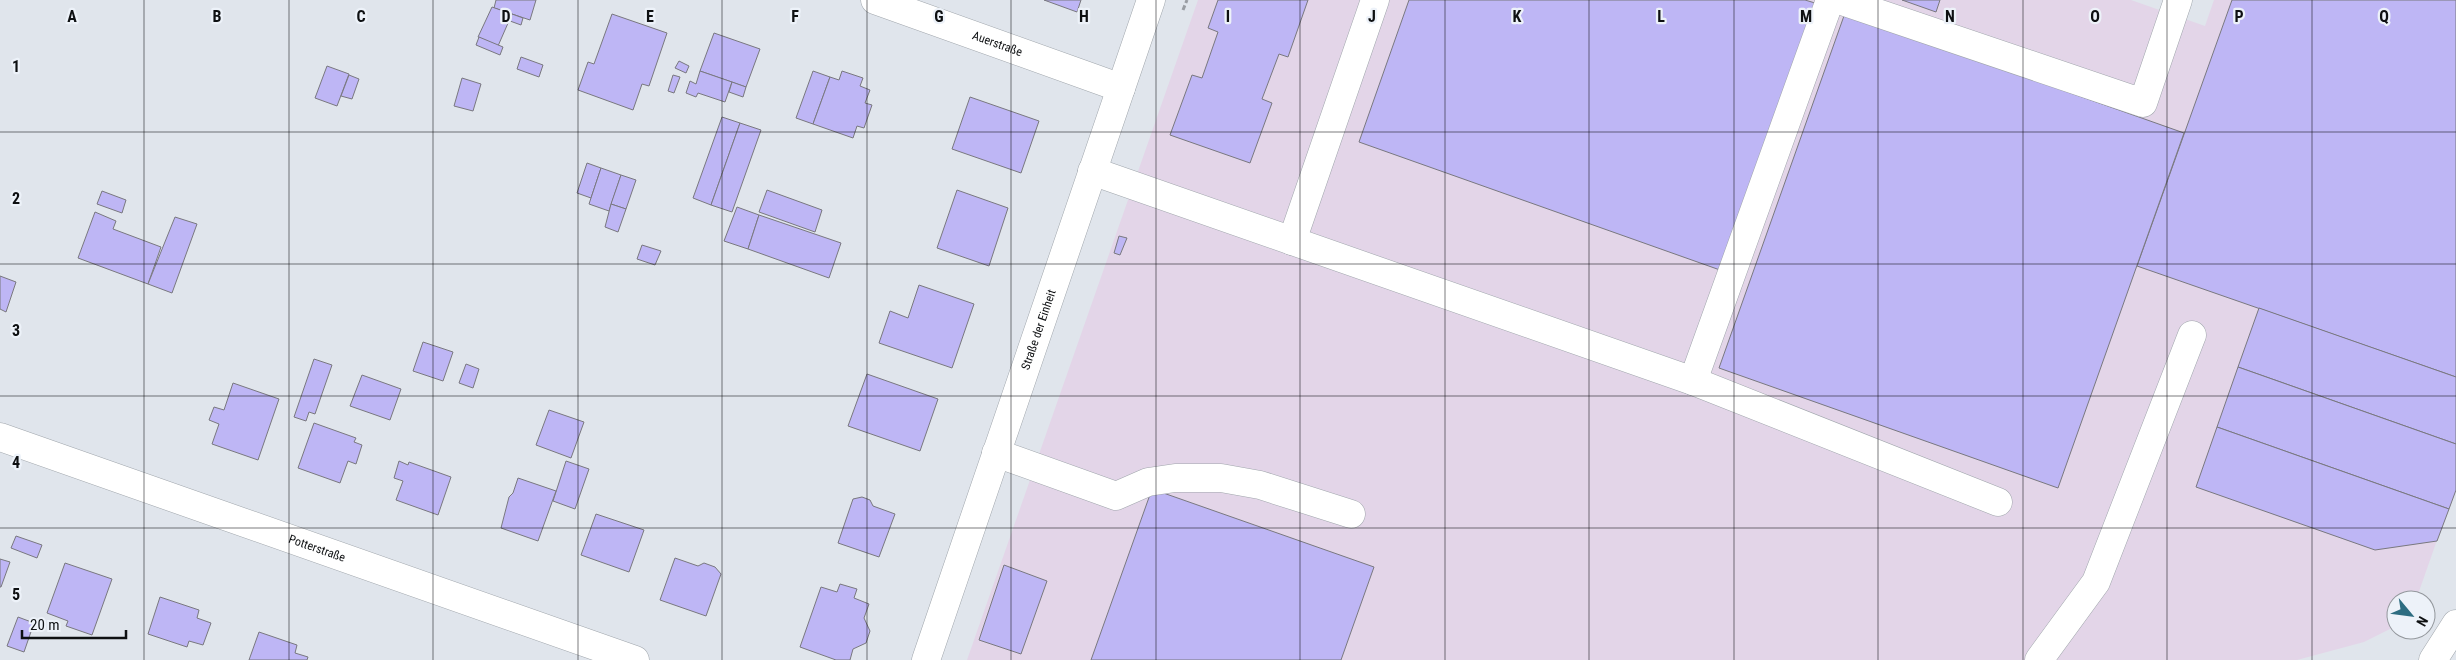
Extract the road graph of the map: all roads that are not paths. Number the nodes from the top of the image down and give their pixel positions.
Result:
1 (875, 0) edge
2 (1151, 0) edge
3 (1375, 0) edge
4 (1830, 0) edge
5 (1839, 0) edge
6 (2178, 0) edge
7 (1121, 88) junction
8 (1092, 171) junction
9 (1292, 241) junction
10 (2192, 335) dead end
11 (1693, 381) junction
12 (0, 437) edge
13 (996, 453) junction
14 (1998, 502) dead end
15 (1351, 514) dead end
16 (2456, 624) edge
17 (635, 660) edge
18 (926, 660) edge
19 (2039, 660) edge
20 (2433, 660) edge

1 - 7 street, Auerstraße
2 - 7 street, Straße der Einheit
3 - 9 street
4 - 11 street
5 - 6 street
7 - 8 street, Straße der Einheit
8 - 9 street
8 - 13 street, Straße der Einheit
9 - 11 street
10 - 19 street
11 - 14 street
12 - 17 street, Potterstraße
13 - 15 street
13 - 18 street, Straße der Einheit
16 - 20 street

